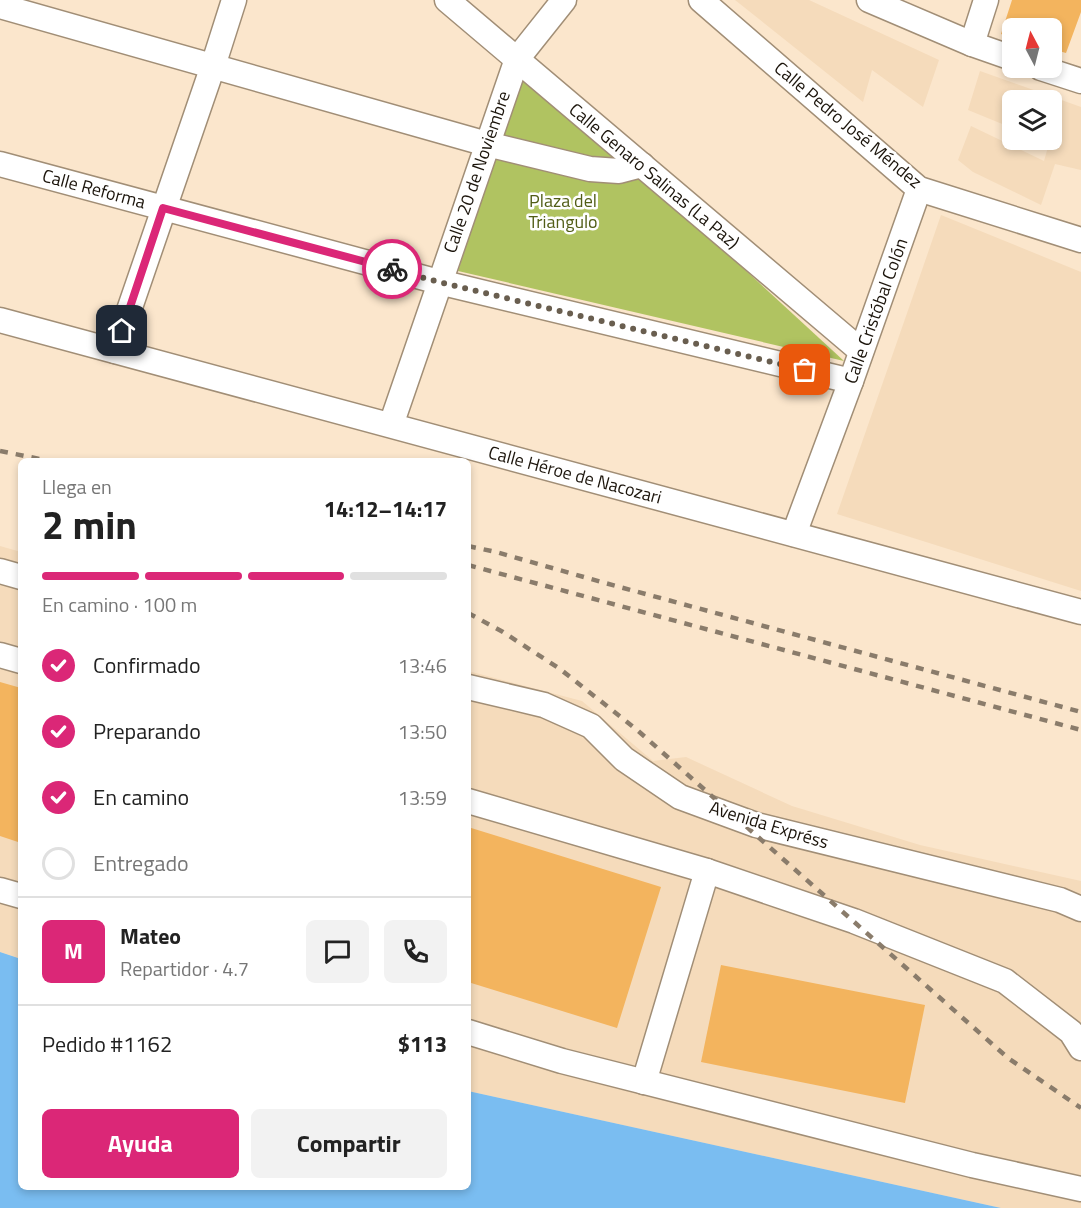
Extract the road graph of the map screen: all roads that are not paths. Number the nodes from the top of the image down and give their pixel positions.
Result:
1 (234, 0) edge
2 (447, 0) edge
3 (564, 0) edge
4 (701, 0) edge
5 (869, 0) edge
6 (986, 0) edge
7 (0, 6) edge
8 (972, 44) junction
9 (1002, 54) edge
10 (517, 60) junction
11 (213, 66) junction
12 (1062, 75) edge
13 (1081, 81) edge
14 (487, 144) junction
15 (0, 164) edge
16 (642, 165) junction
17 (919, 189) junction
18 (163, 208) junction
19 (1081, 240) edge
20 (439, 282) junction
21 (0, 320) edge
22 (115, 351) junction
23 (861, 351) junction
24 (851, 381) junction
25 (391, 425) junction
26 (794, 534) junction
27 (0, 571) edge
28 (18, 576) edge
29 (1081, 612) edge
30 (0, 655) edge
31 (18, 660) edge
32 (471, 688) edge
33 (471, 802) edge
34 (707, 871) junction
35 (0, 890) edge
36 (18, 895) edge
37 (1074, 903) edge
38 (471, 1033) edge
39 (1081, 1048) edge
40 (644, 1082) junction
41 (1081, 1189) edge

1 - 11 street
2 - 10 street, Calle Genaro Salinas (La Paz)
3 - 10 street, Calle 20 de Noviembre
4 - 17 street, Calle Pedro José Méndez
5 - 8 street
6 - 8 street
7 - 11 street
8 - 9 street
10 - 14 street, Calle 20 de Noviembre
10 - 16 street, Calle Genaro Salinas (La Paz)
11 - 14 street
11 - 18 street
12 - 13 street
14 - 16 street
14 - 20 street, Calle 20 de Noviembre
15 - 18 street, Calle Reforma
16 - 23 street, Calle Genaro Salinas (La Paz)
17 - 19 street, Calle Pedro José Méndez
17 - 23 street, Calle Cristóbal Colón
18 - 20 street, Calle Reforma
18 - 22 street
20 - 24 street, Calle Reforma
20 - 25 street, Calle 20 de Noviembre
21 - 22 street, Calle Héroe de Nacozari
22 - 25 street, Calle Héroe de Nacozari
23 - 24 street, Calle Cristóbal Colón
24 - 26 street, Calle Cristóbal Colón
25 - 26 street, Calle Héroe de Nacozari
26 - 29 street, Calle Héroe de Nacozari
27 - 28 street
30 - 31 street
32 - 37 street, Avenida Expréss
33 - 34 street
34 - 39 street
34 - 40 street
35 - 36 street
38 - 40 street
40 - 41 street

